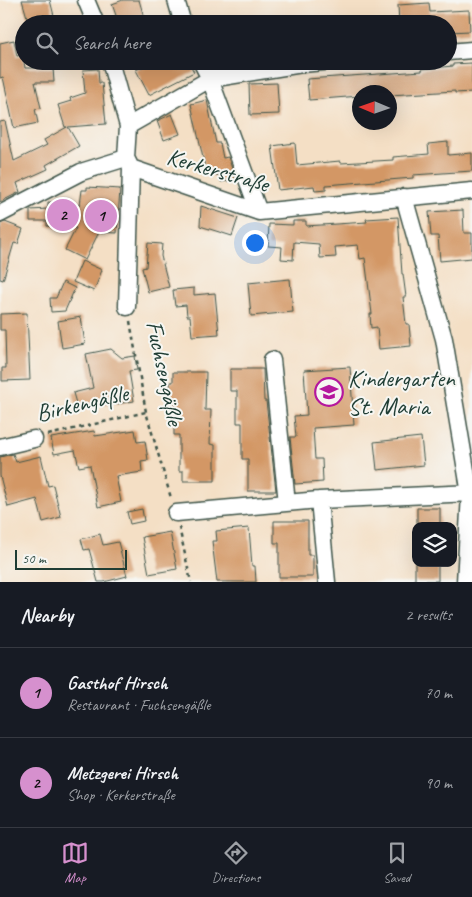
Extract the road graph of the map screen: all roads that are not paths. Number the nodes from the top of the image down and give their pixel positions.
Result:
1 (86, 0) edge
2 (176, 0) edge
3 (92, 15) edge
4 (180, 15) edge
5 (472, 50) edge
6 (457, 51) edge
7 (112, 70) edge
8 (206, 70) edge
9 (265, 70) edge
10 (210, 79) junction
11 (128, 126) junction
12 (128, 163) junction
13 (472, 191) edge
14 (404, 197) junction
15 (259, 212) junction
16 (0, 214) edge
17 (128, 307) road end
18 (272, 360) dead end
19 (34, 439) road end
20 (0, 448) edge
21 (471, 493) edge
22 (318, 500) junction
23 (287, 503) junction
24 (176, 513) road end
25 (327, 582) edge
26 (465, 582) edge

1 - 3 street
2 - 4 street
5 - 6 street
7 - 11 street, Fuchsengäßle
8 - 10 street
9 - 10 street
10 - 11 street
10 - 15 street
11 - 12 street, Fuchsengäßle
12 - 15 street, Kerkerstraße
12 - 16 street
12 - 17 street, Fuchsengäßle
13 - 14 street, Kerkerstraße
14 - 15 street, Kerkerstraße
14 - 21 street
18 - 23 street
19 - 20 street, Birkengäßle
21 - 22 street
21 - 26 street
22 - 23 street
22 - 25 street
23 - 24 street

